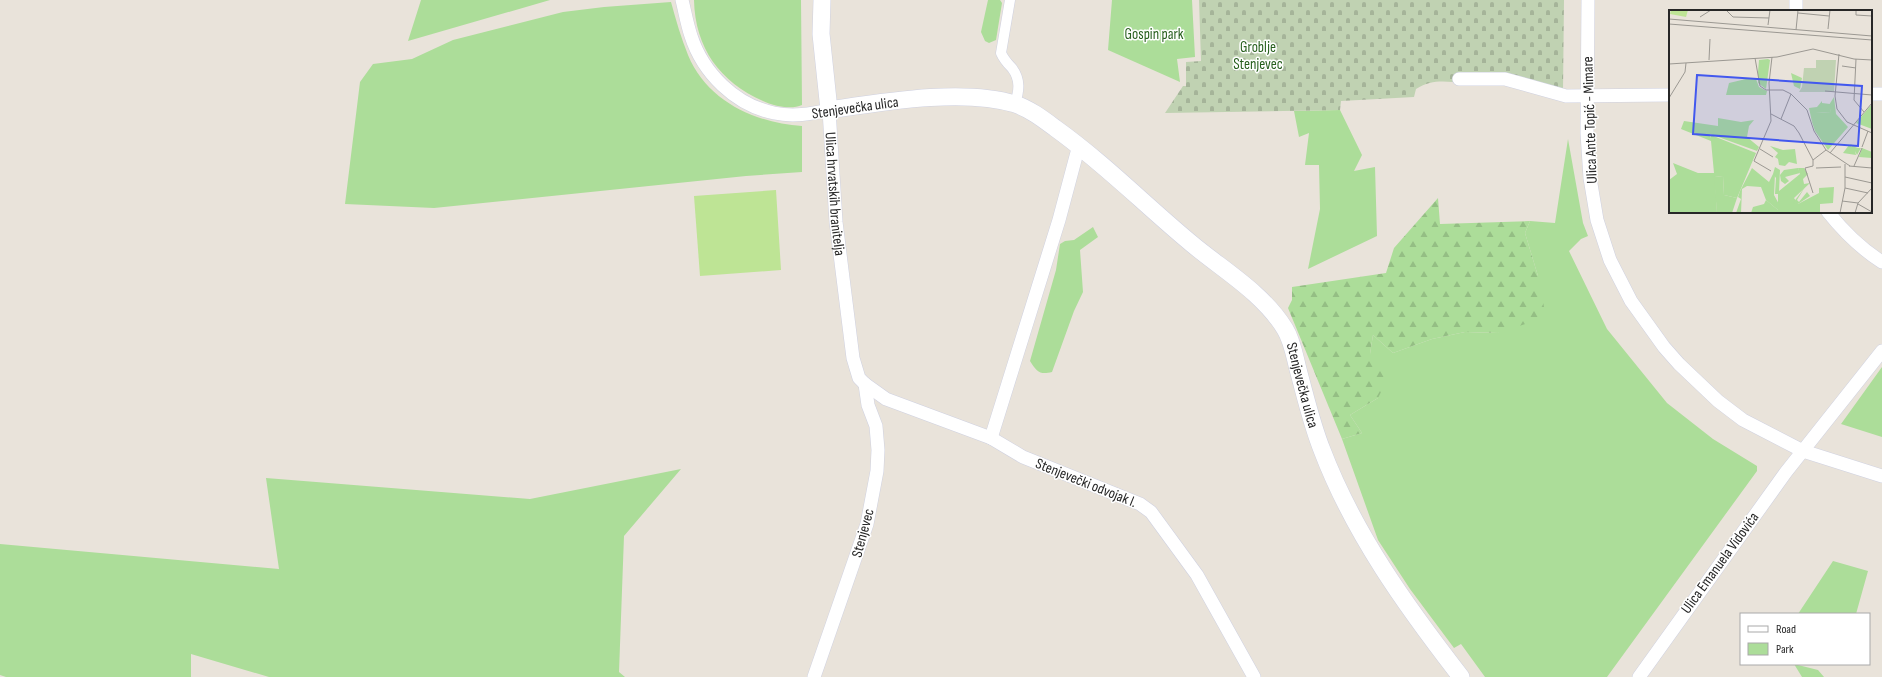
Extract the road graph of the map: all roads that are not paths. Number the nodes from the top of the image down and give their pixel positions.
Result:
1 (682, 0) edge
2 (822, 0) edge
3 (1010, 0) edge
4 (1588, 0) edge
5 (1459, 79) dead end
6 (1669, 95) edge
7 (1588, 96) junction
8 (1016, 104) junction
9 (829, 110) junction
10 (1079, 145) junction
11 (1829, 213) edge
12 (1882, 262) edge
13 (1882, 351) edge
14 (865, 384) junction
15 (991, 438) junction
16 (1803, 450) junction
17 (1882, 476) edge
18 (814, 677) edge
19 (1254, 677) edge
20 (1462, 677) edge
21 (1639, 677) edge

1 - 9 street, Stenjevečka ulica
2 - 9 street, Ulica hrvatskih branitelja
3 - 8 street
4 - 7 street, Ulica Ante Topić - Mimare
5 - 7 street
6 - 7 street
7 - 16 street, Ulica Ante Topić - Mimare
8 - 9 street, Stenjevečka ulica
8 - 10 street, Stenjevečka ulica
9 - 14 street, Ulica hrvatskih branitelja
10 - 15 street
10 - 20 street, Stenjevečka ulica
11 - 12 street
13 - 16 street, Ulica Emanuela Vidovića
14 - 15 street, Stenjevečki odvojak I.
14 - 18 street, Stenjevec
15 - 19 street, Stenjevečki odvojak I.
16 - 17 street, Ulica Ante Topić - Mimare
16 - 21 street, Ulica Emanuela Vidovića

